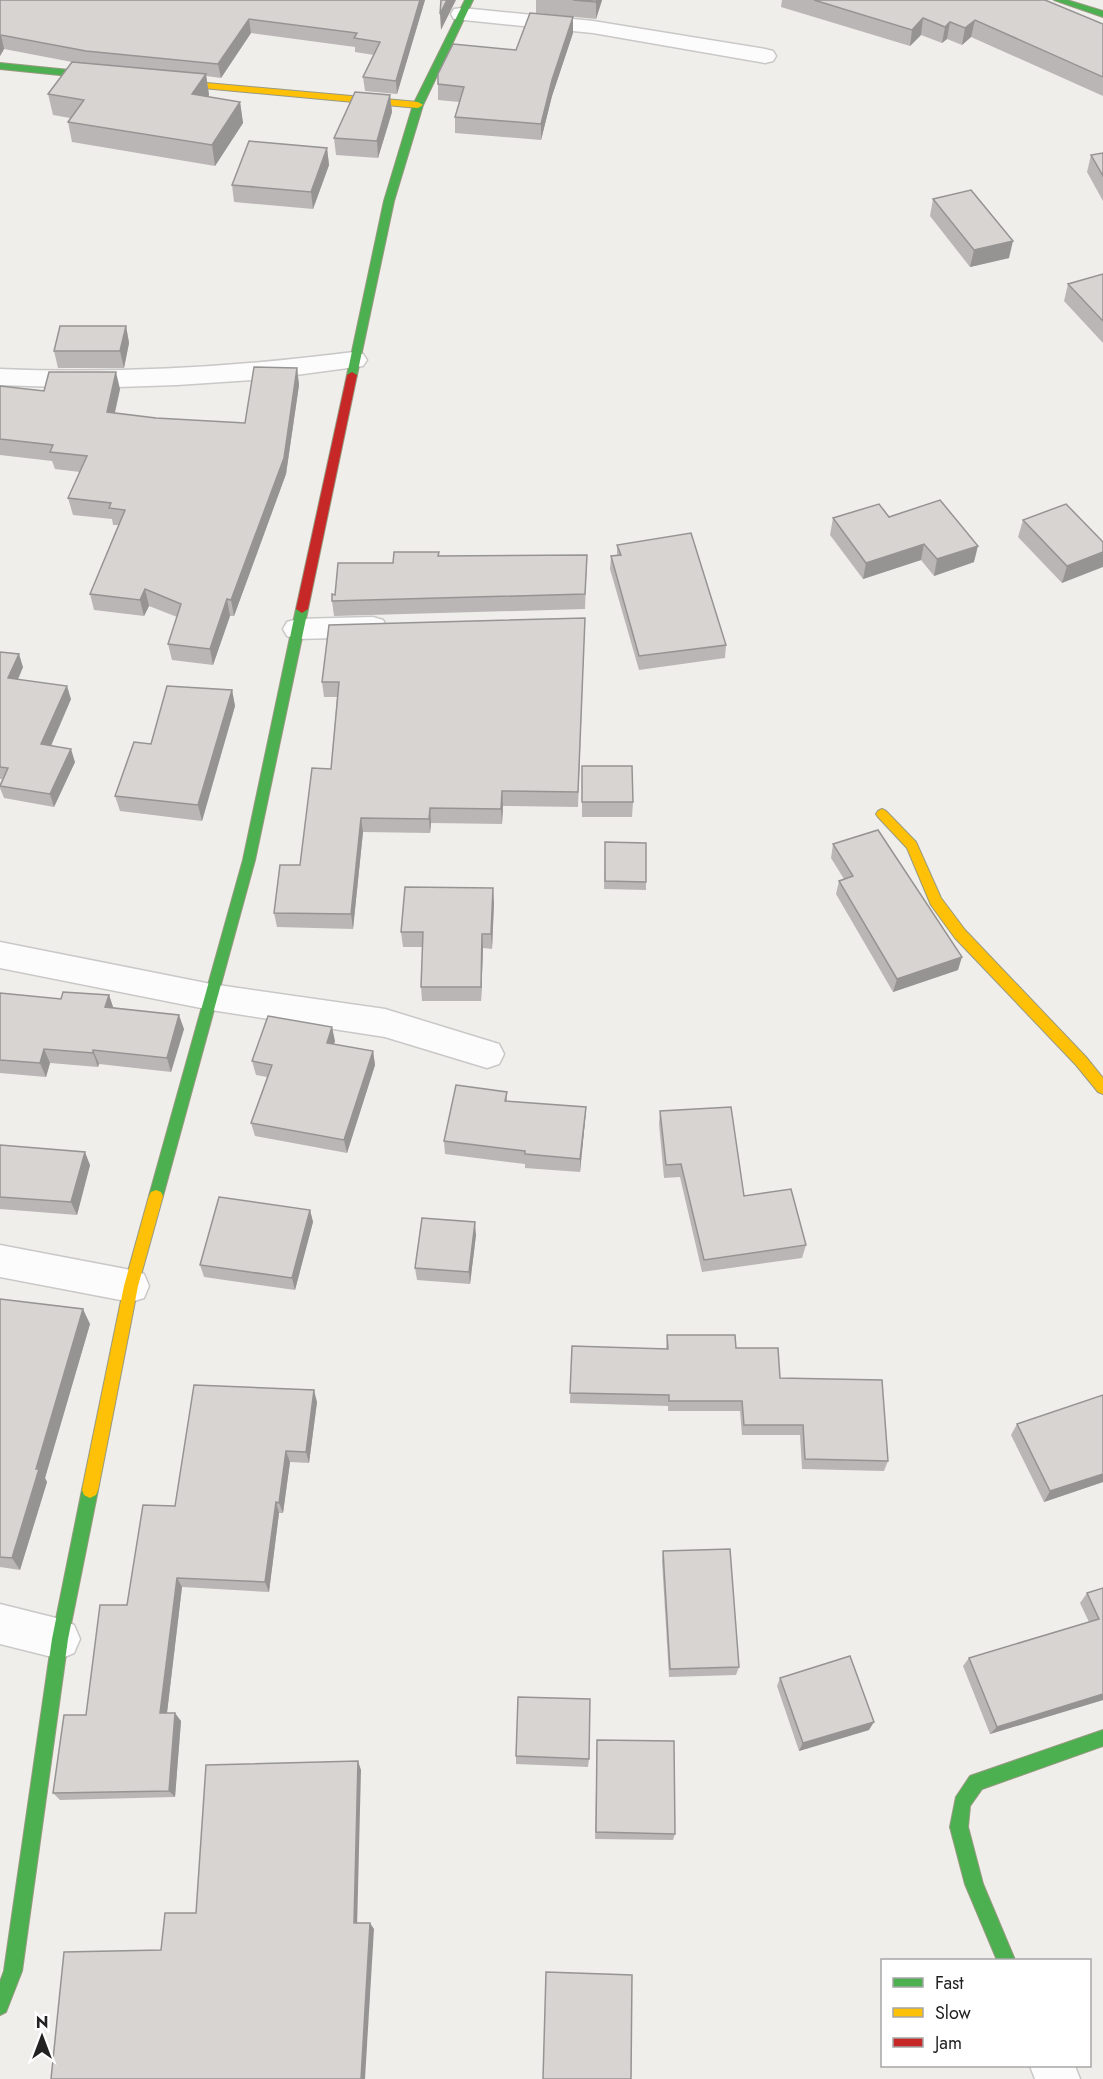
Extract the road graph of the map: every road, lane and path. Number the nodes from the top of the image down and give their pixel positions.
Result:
1 (1058, 0) edge
2 (465, 7) edge
3 (1078, 7) junction
4 (1103, 14) edge
5 (1103, 21) edge
6 (765, 56) dead end
7 (0, 66) edge
8 (128, 79) edge
9 (151, 81) edge
10 (418, 105) junction
11 (354, 360) junction
12 (0, 377) edge
13 (402, 626) edge
14 (297, 629) junction
15 (882, 814) dead end
16 (0, 955) edge
17 (211, 998) junction
18 (487, 1054) dead end
19 (1103, 1088) edge
20 (0, 1261) edge
21 (130, 1286) junction
22 (0, 1624) edge
23 (60, 1639) junction
24 (1103, 1738) edge
25 (1006, 1959) edge
26 (0, 2006) edge

1 - 3 street
2 - 6 street
2 - 10 street
3 - 4 street
3 - 5 street
7 - 8 street
9 - 10 street
10 - 11 street
11 - 12 street
11 - 14 street
13 - 14 street
14 - 17 street
15 - 19 street
16 - 17 street
17 - 18 street
17 - 21 street
20 - 21 street
21 - 23 street
22 - 23 street
23 - 26 street
24 - 25 street

